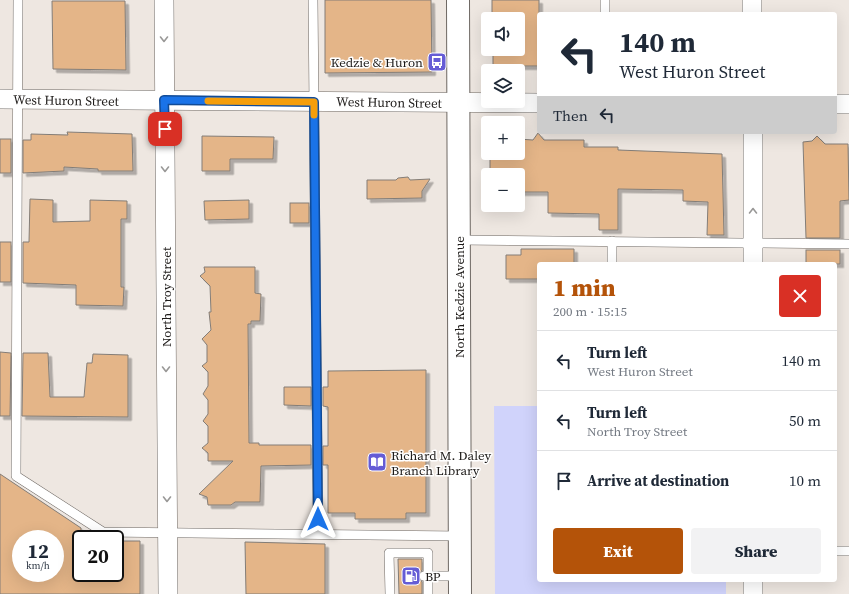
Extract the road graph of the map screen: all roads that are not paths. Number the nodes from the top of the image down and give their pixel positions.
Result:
1 (18, 0) edge
2 (164, 0) edge
3 (314, 0) edge
4 (458, 0) edge
5 (605, 0) edge
6 (752, 0) edge
7 (605, 12) edge
8 (752, 12) edge
9 (0, 99) edge
10 (19, 99) junction
11 (164, 100) junction
12 (314, 102) junction
13 (458, 103) junction
14 (537, 103) edge
15 (837, 104) edge
16 (849, 104) edge
17 (753, 134) edge
18 (459, 240) junction
19 (612, 241) junction
20 (753, 243) junction
21 (849, 244) edge
22 (612, 262) edge
23 (753, 262) edge
24 (167, 532) junction
25 (318, 534) junction
26 (460, 536) junction
27 (837, 551) edge
28 (849, 551) edge
29 (426, 576) junction
30 (753, 582) edge
31 (460, 585) edge
32 (168, 594) edge
33 (390, 594) edge
34 (428, 594) edge
35 (753, 594) edge

1 - 10 lane
2 -> 11 street, North Troy Street
3 - 12 lane
4 - 13 main road, North Kedzie Avenue
5 - 7 lane
6 - 8 street
9 - 10 street, West Huron Street
10 - 11 street, West Huron Street
10 - 24 lane
11 - 12 street, West Huron Street
11 -> 24 street, North Troy Street
12 - 13 street, West Huron Street
12 - 25 lane
13 - 14 street, West Huron Street
13 - 18 main road, North Kedzie Avenue
15 - 16 street
20 -> 17 street
18 - 19 lane
18 - 26 main road, North Kedzie Avenue
19 - 20 lane
19 - 22 lane
20 - 21 lane
20 - 23 street
24 - 25 lane
24 - 32 street, North Troy Street
25 - 26 lane
26 - 31 main road, North Kedzie Avenue
27 - 28 lane
29 - 31 lane
29 - 33 lane
29 - 34 lane
30 - 35 street

